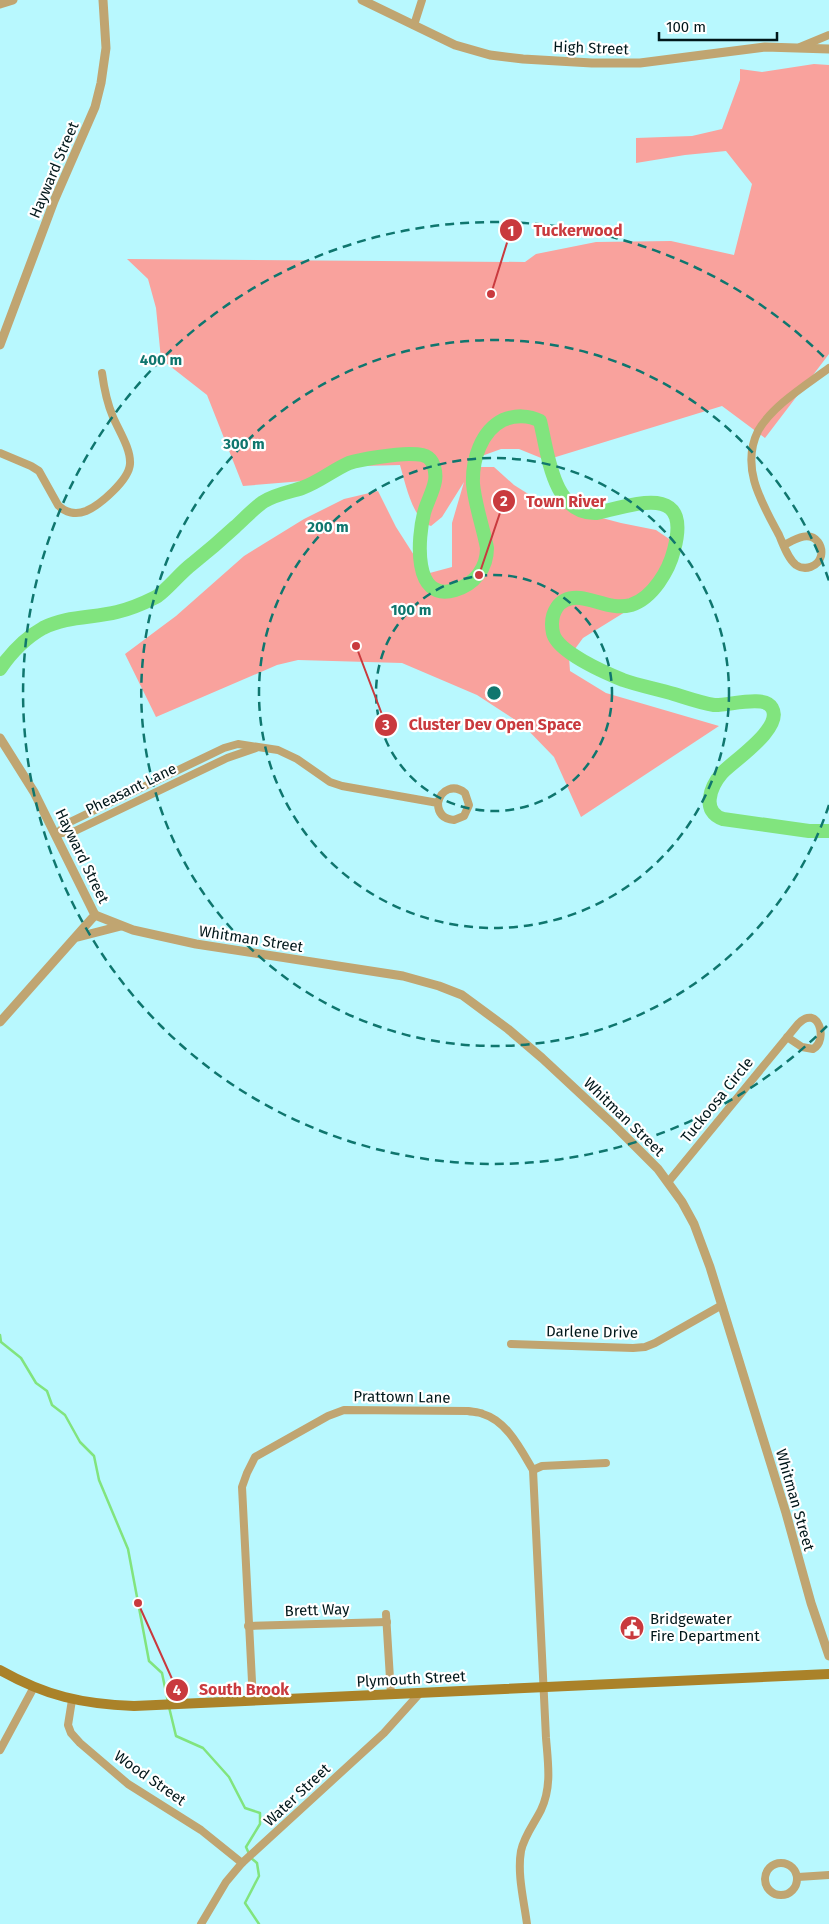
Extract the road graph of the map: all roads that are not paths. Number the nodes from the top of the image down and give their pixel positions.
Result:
1 (13, 0) edge
2 (103, 0) edge
3 (362, 0) edge
4 (422, 0) edge
5 (0, 4) edge
6 (414, 25) junction
7 (829, 35) edge
8 (800, 46) junction
9 (829, 49) edge
10 (0, 345) edge
11 (829, 368) edge
12 (102, 373) dead end
13 (0, 453) edge
14 (784, 545) junction
15 (0, 738) edge
16 (256, 748) junction
17 (162, 778) junction
18 (167, 787) junction
19 (140, 788) junction
20 (144, 798) junction
21 (438, 803) junction
22 (56, 834) junction
23 (95, 915) junction
24 (121, 926) junction
25 (77, 937) junction
26 (0, 1022) edge
27 (787, 1036) junction
28 (669, 1182) junction
29 (722, 1305) junction
30 (511, 1344) dead end
31 (606, 1463) dead end
32 (533, 1470) junction
33 (248, 1626) junction
34 (829, 1656) edge
35 (0, 1670) edge
36 (829, 1674) edge
37 (34, 1687) junction
38 (543, 1688) junction
39 (420, 1694) junction
40 (391, 1695) junction
41 (72, 1700) junction
42 (253, 1701) junction
43 (0, 1750) edge
44 (248, 1859) junction
45 (829, 1875) edge
46 (798, 1876) junction
47 (201, 1924) edge
48 (527, 1924) edge

1 - 5 street
2 - 10 street, Hayward Street
3 - 6 street, High Street
4 - 6 street
6 - 8 street, High Street
7 - 8 street
8 - 9 street, High Street
11 - 14 street
12 - 13 street
14 - 14 street
15 - 22 street, Hayward Street
16 - 17 street, Pheasant Lane
16 - 18 street, Pheasant Lane
16 - 21 street, Pheasant Lane
17 - 18 street
17 - 19 street, Pheasant Lane
18 - 20 street, Pheasant Lane
19 - 20 street
19 - 22 street, Pheasant Lane
20 - 22 street, Pheasant Lane
21 - 21 street
22 - 23 street, Hayward Street
23 - 24 street, Whitman Street
23 - 25 street, Hayward Street
24 - 25 street
24 - 28 street, Whitman Street
25 - 26 street, Hayward Street
27 - 27 street, Tuckoosa Circle
27 - 28 street, Tuckoosa Circle
28 - 29 street, Whitman Street
29 - 30 street, Darlene Drive
29 - 34 street, Whitman Street
31 - 32 street
32 - 33 street, Prattown Lane
32 - 38 street, Prattown Lane
33 - 40 street, Brett Way
33 - 42 street, Prattown Lane
35 - 37 main road, Plymouth Street
36 - 38 main road, Plymouth Street
37 - 41 main road, Plymouth Street
37 - 43 street
38 - 39 main road, Plymouth Street
38 - 48 street, Prattown Lane
39 - 40 main road, Plymouth Street
39 - 44 street, Water Street
40 - 42 main road, Plymouth Street
41 - 42 main road, Plymouth Street
41 - 44 street, Wood Street
44 - 47 street, Water Street
45 - 46 street
46 - 46 street

